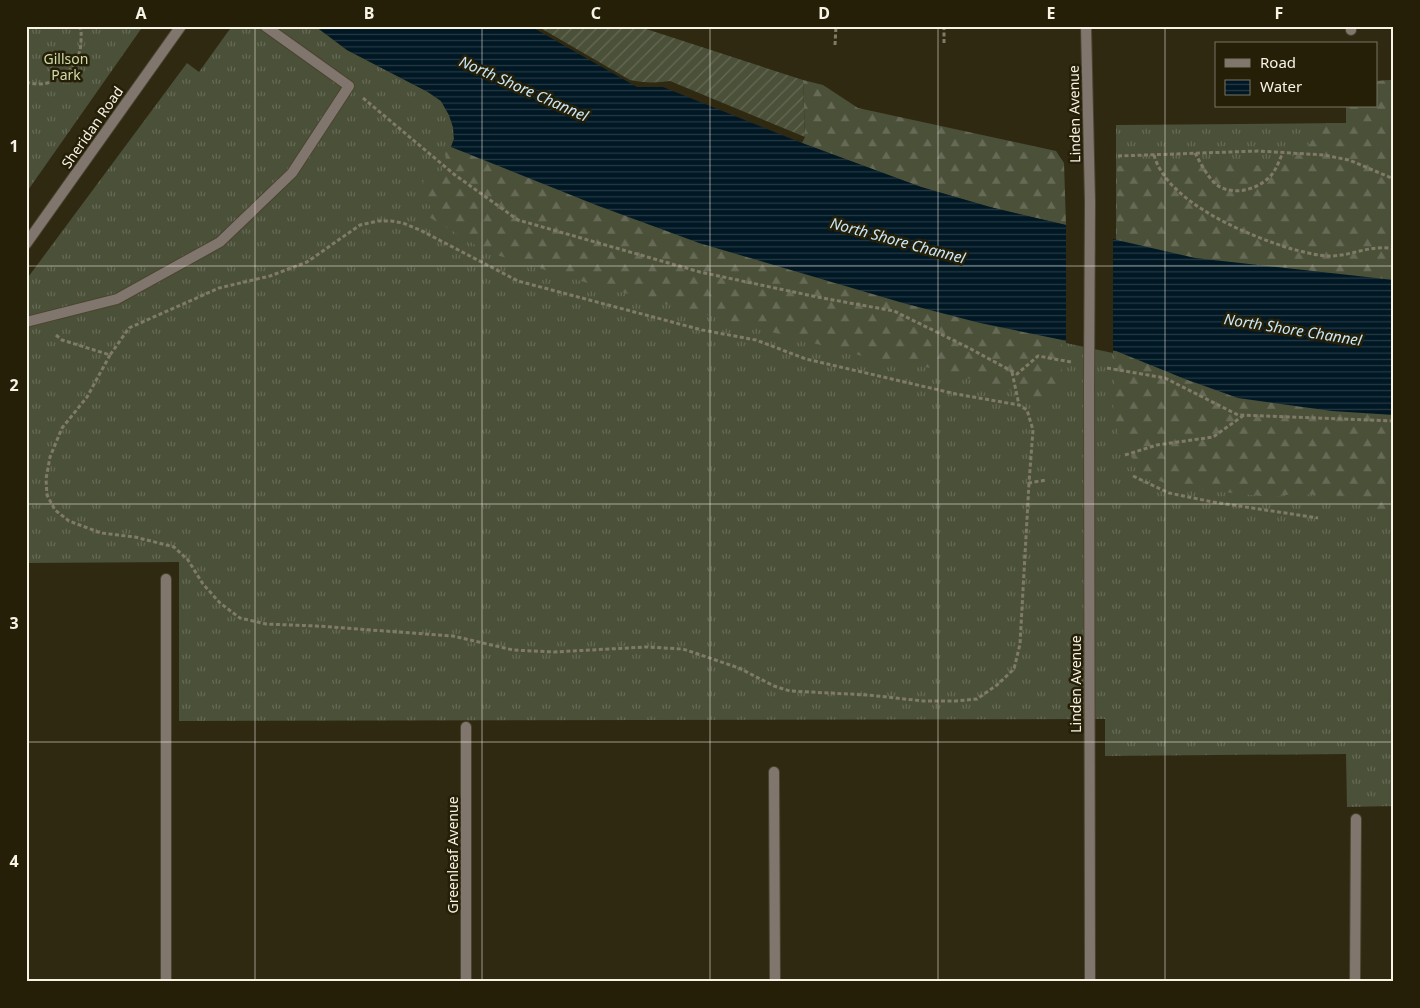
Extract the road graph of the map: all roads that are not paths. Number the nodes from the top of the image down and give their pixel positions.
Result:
1 (181, 26) edge
2 (265, 26) edge
3 (1086, 26) edge
4 (26, 244) edge
5 (26, 322) edge
6 (166, 580) dead end
7 (466, 728) dead end
8 (774, 772) dead end
9 (1356, 819) dead end
10 (166, 982) edge
11 (466, 982) edge
12 (775, 982) edge
13 (1090, 982) edge
14 (1355, 982) edge

1 - 4 street, Sheridan Road
2 - 5 street
3 - 13 street, Linden Avenue, bridge
6 - 10 street
7 - 11 street, Greenleaf Avenue
8 - 12 street
9 - 14 street

